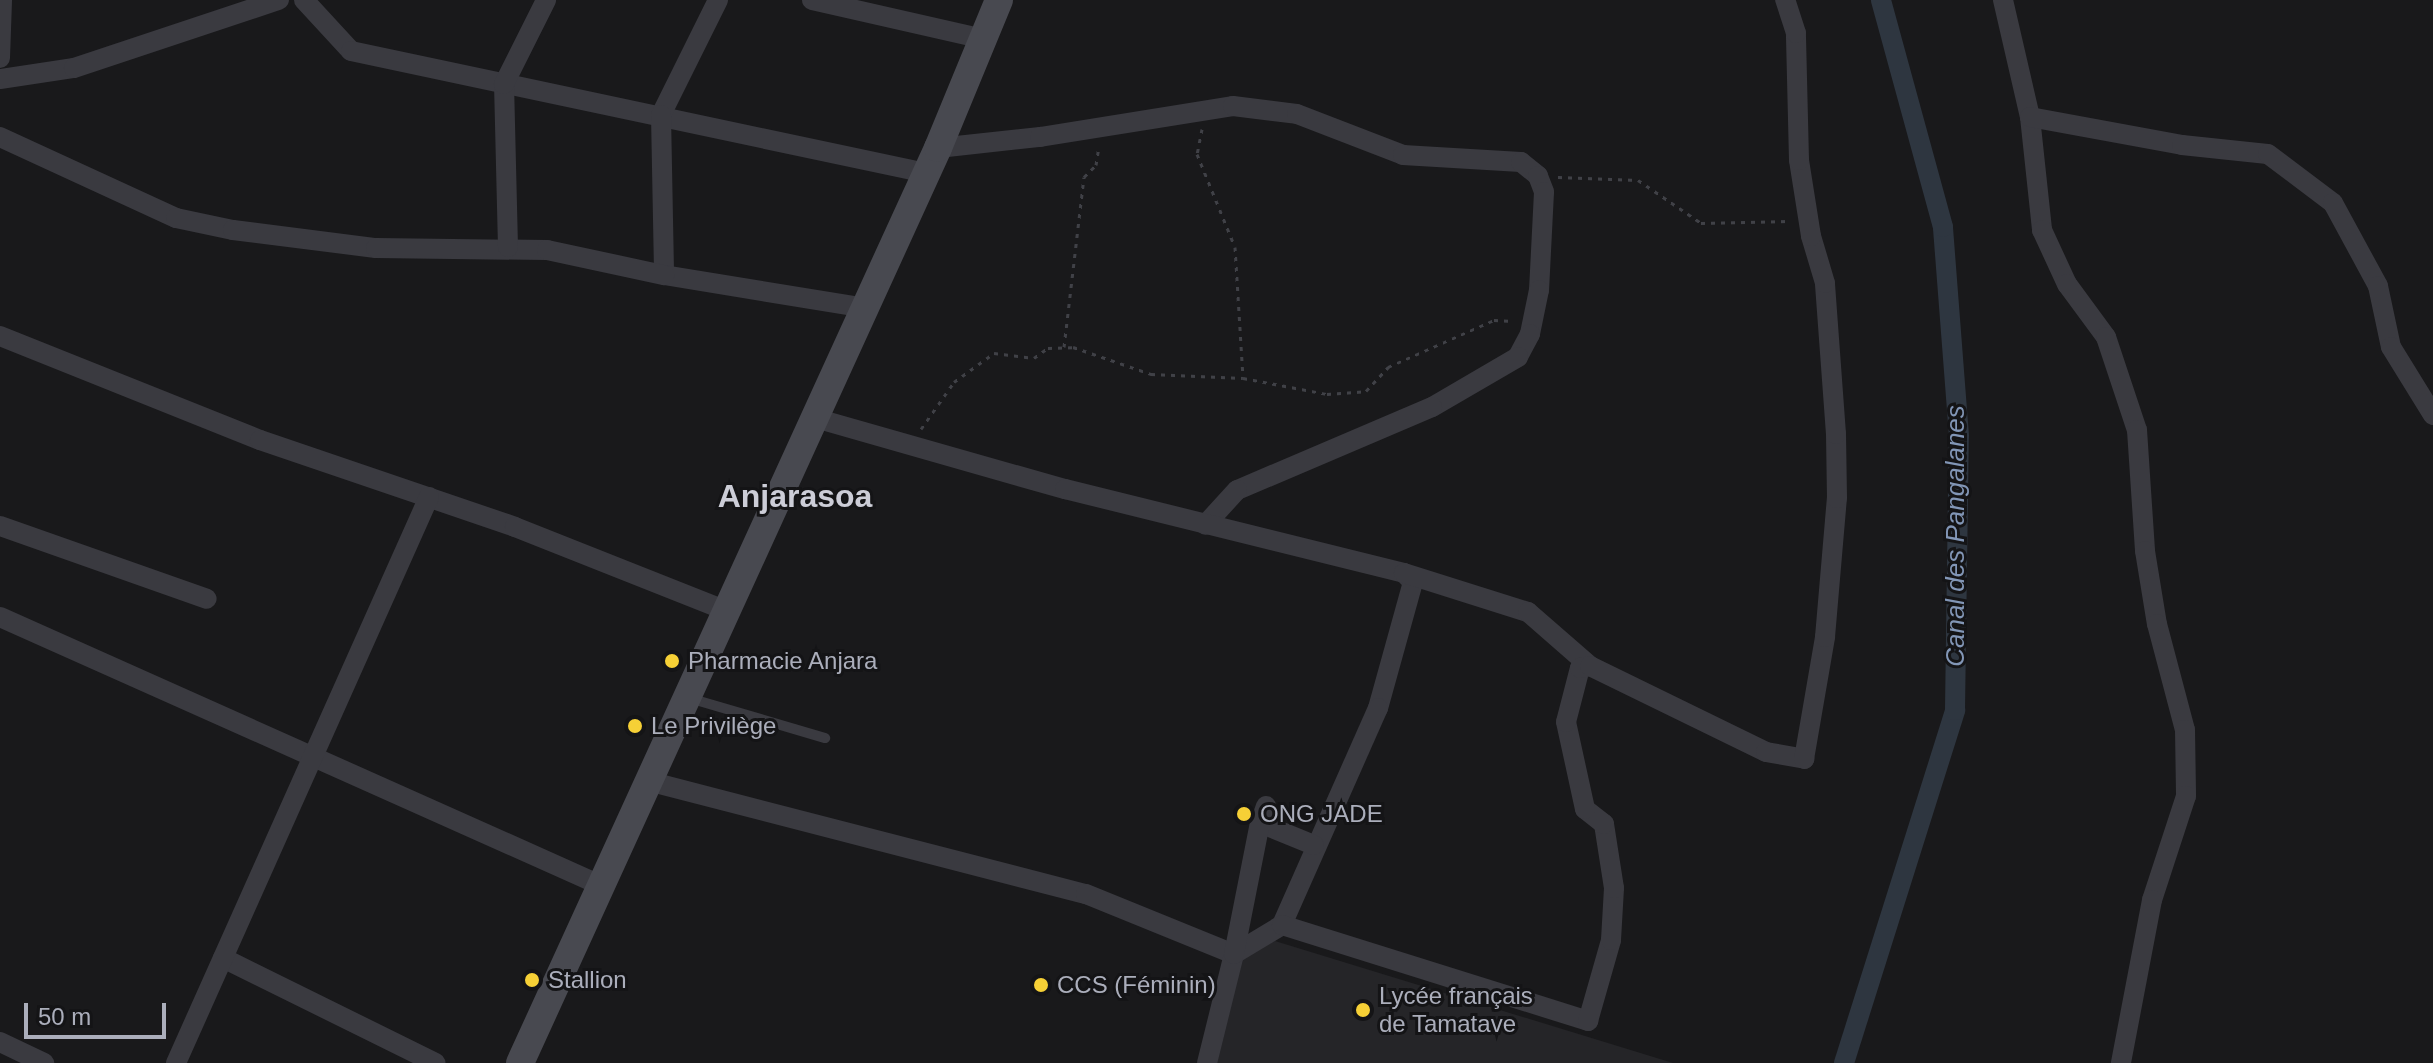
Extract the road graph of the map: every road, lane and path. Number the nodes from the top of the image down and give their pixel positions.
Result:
1 (2, 0) edge
2 (279, 0) edge
3 (304, 0) edge
4 (546, 0) edge
5 (718, 0) edge
6 (812, 0) edge
7 (999, 0) edge
8 (1785, 0) edge
9 (2003, 0) edge
10 (983, 39) junction
11 (0, 58) edge
12 (0, 79) edge
13 (504, 84) junction
14 (1205, 109) junction
15 (661, 115) junction
16 (2030, 117) junction
17 (1102, 126) junction
18 (0, 137) edge
19 (932, 160) junction
20 (1538, 176) junction
21 (1808, 220) junction
22 (508, 247) junction
23 (664, 275) junction
24 (865, 308) junction
25 (1532, 322) junction
26 (0, 336) edge
27 (1064, 347) junction
28 (1243, 378) junction
29 (2433, 415) edge
30 (815, 418) junction
31 (887, 439) junction
32 (429, 497) junction
33 (1205, 525) junction
34 (0, 526) edge
35 (1404, 573) junction
36 (207, 599) dead end
37 (727, 611) junction
38 (0, 617) edge
39 (1590, 666) junction
40 (684, 697) junction
41 (825, 738) dead end
42 (312, 758) junction
43 (648, 781) junction
44 (1314, 845) junction
45 (598, 884) junction
46 (1282, 925) junction
47 (1234, 954) junction
48 (223, 958) junction
49 (0, 1042) edge
50 (44, 1063) edge
51 (176, 1063) edge
52 (435, 1063) edge
53 (520, 1063) edge
54 (1207, 1063) edge
55 (2121, 1063) edge

1 - 11 street
2 - 12 street
3 - 13 street
4 - 13 street
5 - 15 street
6 - 10 street
7 - 10 main road
8 - 21 street
9 - 16 street
10 - 19 main road
13 - 15 street
13 - 22 street
14 - 17 street
14 - 20 street
14 - 28 path
15 - 19 street
15 - 23 street
16 - 29 street
16 - 55 street
17 - 19 street
17 - 27 path
18 - 22 street
19 - 24 main road
20 - 21 path
20 - 25 street
21 - 39 street
22 - 23 street
23 - 24 street
24 - 30 main road
25 - 28 path
25 - 33 street
26 - 32 street
27 - 28 path
27 - 31 path
30 - 31 street
30 - 37 main road
31 - 33 street
32 - 37 street
32 - 42 street
33 - 35 street
34 - 36 street
35 - 39 street
35 - 44 street
37 - 40 main road
38 - 42 street
39 - 46 street
40 - 41 lane
40 - 43 main road
42 - 45 street
42 - 48 street
43 - 45 main road
43 - 47 street
44 - 46 street
44 - 47 street
45 - 53 main road
46 - 47 street
47 - 54 street
48 - 51 street
48 - 52 street
49 - 50 street

